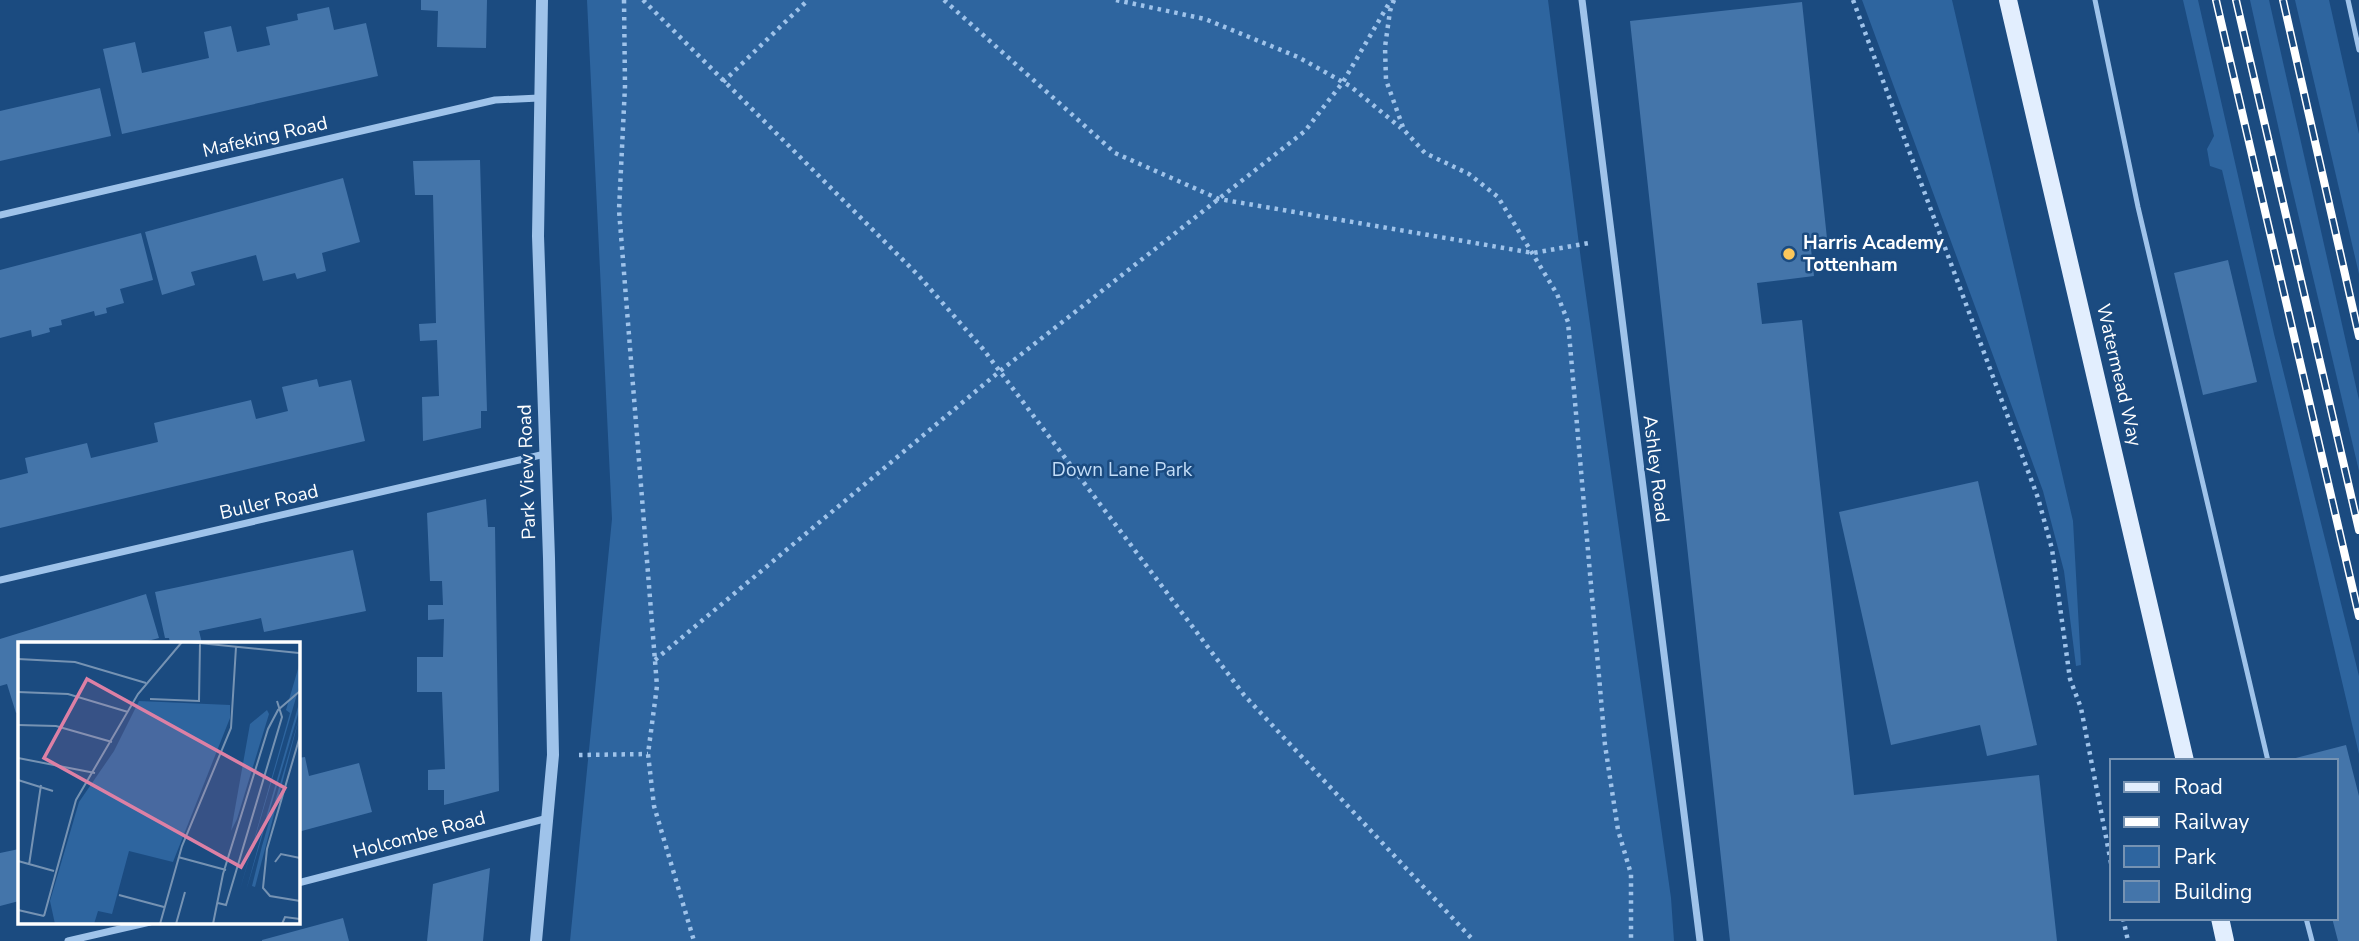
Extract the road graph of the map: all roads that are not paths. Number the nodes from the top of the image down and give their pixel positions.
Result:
1 (542, 0) edge
2 (1581, 0) edge
3 (2008, 0) edge
4 (2095, 0) edge
5 (2348, 0) edge
6 (2359, 50) edge
7 (539, 98) junction
8 (0, 215) edge
9 (545, 454) junction
10 (0, 580) edge
11 (2185, 759) edge
12 (2269, 759) edge
13 (548, 818) junction
14 (299, 883) edge
15 (2220, 920) edge
16 (2307, 920) edge
17 (146, 923) edge
18 (68, 941) edge
19 (536, 941) edge
20 (1700, 941) edge
21 (2225, 941) edge
22 (2312, 941) edge

1 - 7 street, Park View Road
2 - 20 street, Ashley Road
3 - 11 main road, Watermead Way
4 - 12 lane
5 - 6 lane
7 - 8 street, Mafeking Road
7 - 9 street, Park View Road
9 - 10 street, Buller Road
9 - 13 street, Park View Road
13 - 14 street, Holcombe Road
13 - 19 street, Park View Road
15 - 21 main road
16 - 22 lane
17 - 18 street

